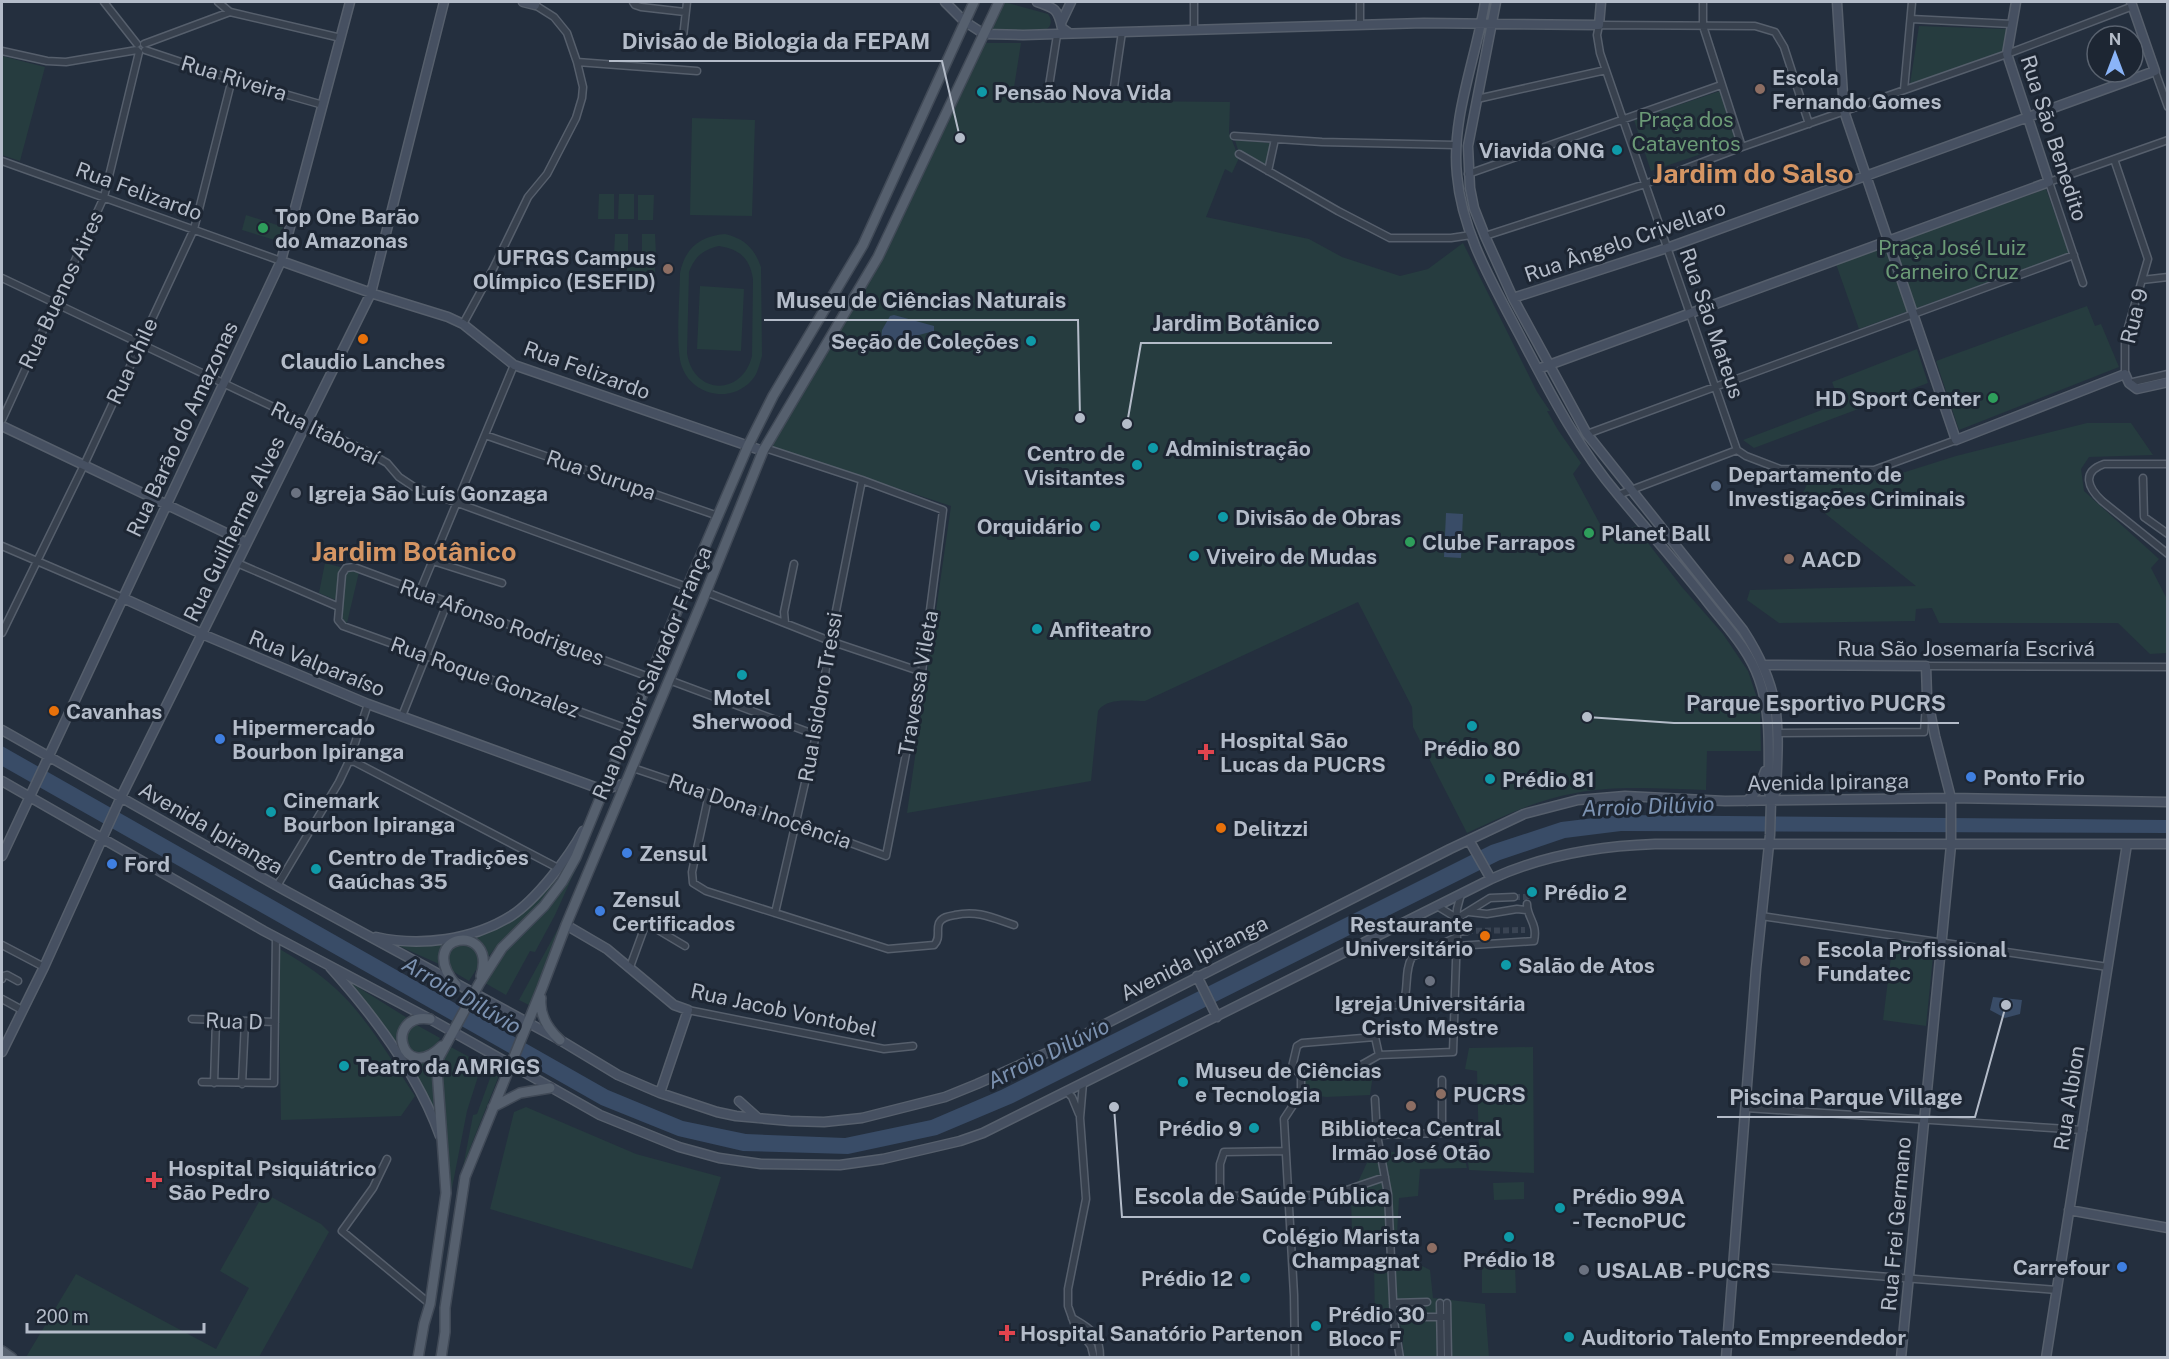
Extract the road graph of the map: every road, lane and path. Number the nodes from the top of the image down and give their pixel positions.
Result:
1 (105, 2) edge
2 (218, 2) edge
3 (350, 2) edge
4 (444, 2) edge
5 (523, 2) edge
6 (633, 2) edge
7 (687, 2) edge
8 (945, 2) edge
9 (974, 2) edge
10 (999, 2) edge
11 (1037, 2) edge
12 (1071, 2) edge
13 (1194, 2) edge
14 (1360, 2) edge
15 (1485, 2) edge
16 (1496, 2) edge
17 (1601, 2) edge
18 (1703, 2) edge
19 (1837, 2) edge
20 (1912, 2) edge
21 (2016, 2) edge
22 (535, 3) edge
23 (2132, 4) edge
24 (230, 12) junction
25 (686, 12) junction
26 (1911, 19) junction
27 (964, 21) junction
28 (1481, 23) junction
29 (1493, 24) junction
30 (2012, 24) junction
31 (1360, 25) junction
32 (1599, 25) junction
33 (1060, 26) junction
34 (1703, 26) junction
35 (1194, 30) junction
36 (1122, 32) junction
37 (1069, 33) junction
38 (984, 34) junction
39 (1054, 35) junction
40 (683, 37) dead end
41 (341, 38) junction
42 (140, 48) junction
43 (2, 51) edge
44 (2007, 54) junction
45 (577, 62) junction
46 (1606, 70) junction
47 (697, 71) dead end
48 (2155, 71) junction
49 (232, 79) junction
50 (1468, 81) junction
51 (1480, 83) junction
52 (1721, 85) junction
53 (1049, 86) dead end
54 (1904, 90) junction
55 (1113, 93) dead end
56 (1477, 99) junction
57 (323, 105) junction
58 (2167, 107) edge
59 (1844, 111) junction
60 (2027, 118) junction
61 (1623, 121) junction
62 (1809, 124) junction
63 (1234, 136) dead end
64 (1275, 139) junction
65 (2168, 140) edge
66 (1455, 145) junction
67 (1742, 147) junction
68 (1239, 154) dead end
69 (2115, 159) junction
70 (2, 161) edge
71 (1268, 171) junction
72 (1468, 174) junction
73 (1866, 177) junction
74 (2049, 182) junction
75 (1645, 184) junction
76 (104, 197) junction
77 (194, 229) junction
78 (1471, 235) junction
79 (1485, 236) junction
80 (1888, 241) junction
81 (1667, 248) junction
82 (2074, 255) junction
83 (281, 261) junction
84 (2168, 277) edge
85 (2, 278) edge
86 (2142, 280) junction
87 (2083, 283) dead end
88 (371, 293) junction
89 (1513, 298) junction
90 (54, 304) junction
91 (1913, 313) junction
92 (1690, 314) junction
93 (463, 324) junction
94 (140, 345) junction
95 (514, 365) junction
96 (1550, 365) junction
97 (1538, 369) junction
98 (2168, 374) edge
99 (2127, 378) junction
100 (2168, 382) edge
101 (223, 383) junction
102 (1715, 386) junction
103 (2, 420) edge
104 (306, 423) junction
105 (2, 426) edge
106 (1587, 434) junction
107 (485, 435) junction
108 (1956, 440) junction
109 (748, 446) junction
110 (764, 450) junction
111 (1737, 450) junction
112 (2168, 464) edge
113 (84, 465) junction
114 (2143, 478) dead end
115 (862, 480) junction
116 (1631, 489) junction
117 (1618, 495) junction
118 (456, 502) junction
119 (166, 505) junction
120 (943, 510) joint
121 (718, 516) junction
122 (1661, 526) junction
123 (1651, 533) junction
124 (2168, 534) edge
125 (247, 543) junction
126 (2, 546) edge
127 (2168, 554) edge
128 (433, 561) junction
129 (37, 563) junction
130 (237, 563) junction
131 (794, 564) dead end
132 (502, 583) dead end
133 (687, 587) junction
134 (420, 591) junction
135 (706, 592) junction
136 (123, 598) junction
137 (448, 601) junction
138 (339, 607) junction
139 (785, 623) junction
140 (2, 633) edge
141 (202, 634) junction
142 (830, 641) junction
143 (426, 656) junction
144 (1759, 665) junction
145 (1926, 666) junction
146 (2168, 667) edge
147 (922, 672) junction
148 (649, 677) junction
149 (669, 680) junction
150 (1927, 696) junction
151 (368, 704) junction
152 (402, 716) junction
153 (628, 729) junction
154 (2, 730) edge
155 (1778, 733) junction
156 (816, 735) junction
157 (46, 761) junction
158 (349, 761) junction
159 (1768, 761) junction
160 (633, 768) junction
161 (2, 781) edge
162 (626, 783) junction
163 (603, 790) junction
164 (30, 793) junction
165 (710, 794) junction
166 (121, 797) junction
167 (1951, 798) junction
168 (1747, 801) junction
169 (2168, 802) edge
170 (1771, 805) junction
171 (595, 810) junction
172 (796, 823) junction
173 (105, 836) junction
174 (1469, 840) junction
175 (1951, 841) junction
176 (2127, 844) junction
177 (2168, 844) edge
178 (1769, 845) junction
179 (2, 856) edge
180 (886, 856) joint
181 (558, 868) junction
182 (1489, 876) junction
183 (277, 886) junction
184 (1461, 894) junction
185 (1437, 906) junction
186 (1508, 911) junction
187 (1469, 912) junction
188 (775, 913) junction
189 (1761, 916) junction
190 (1456, 920) junction
191 (566, 925) junction
192 (1014, 925) dead end
193 (1535, 929) junction
194 (1526, 930) tunnel mouth
195 (1467, 931) tunnel mouth
196 (364, 933) junction
197 (1457, 934) junction
198 (276, 937) junction
199 (1941, 942) junction
200 (2, 945) edge
201 (1457, 945) junction
202 (685, 946) dead end
203 (326, 962) junction
204 (44, 967) junction
205 (2108, 967) junction
206 (630, 968) junction
207 (1197, 976) junction
208 (2, 979) edge
209 (18, 981) dead end
210 (479, 984) junction
211 (456, 986) junction
212 (542, 988) junction
213 (473, 994) junction
214 (2, 999) edge
215 (1374, 1008) dead end
216 (22, 1010) junction
217 (688, 1010) junction
218 (1215, 1013) junction
219 (192, 1019) dead end
220 (430, 1019) junction
221 (216, 1020) junction
222 (245, 1021) junction
223 (275, 1022) junction
224 (528, 1023) junction
225 (454, 1029) junction
226 (560, 1040) junction
227 (446, 1042) junction
228 (913, 1046) dead end
229 (2, 1052) edge
230 (1379, 1054) junction
231 (512, 1061) junction
232 (1301, 1075) junction
233 (1442, 1080) dead end
234 (202, 1082) dead end
235 (214, 1083) junction
236 (1083, 1083) junction
237 (242, 1084) junction
238 (550, 1088) junction
239 (1066, 1091) junction
240 (660, 1093) junction
241 (1375, 1099) dead end
242 (740, 1101) dead end
243 (493, 1107) junction
244 (726, 1107) dead end
245 (1746, 1108) junction
246 (717, 1112) junction
247 (758, 1118) junction
248 (1080, 1118) junction
249 (1924, 1120) junction
250 (2082, 1130) junction
251 (1377, 1135) junction
252 (443, 1144) junction
253 (1285, 1151) junction
254 (387, 1159) dead end
255 (1385, 1177) junction
256 (1288, 1195) junction
257 (2069, 1210) junction
258 (2168, 1228) edge
259 (1735, 1265) junction
260 (1908, 1277) junction
261 (2057, 1290) junction
262 (1426, 1302) dead end
263 (1393, 1303) junction
264 (1444, 1303) dead end
265 (430, 1304) junction
266 (445, 1308) junction
267 (1071, 1317) junction
268 (1394, 1317) junction
269 (1444, 1317) junction
270 (2, 1351) edge
271 (12, 1358) edge
272 (420, 1358) edge
273 (436, 1358) edge
274 (441, 1358) edge
275 (1094, 1358) edge
276 (1100, 1358) edge
277 (1295, 1358) edge
278 (1400, 1358) edge
279 (1441, 1358) edge
280 (1448, 1358) edge
281 (1726, 1358) edge
282 (1901, 1358) edge
283 (2046, 1358) edge

1 - 42 street
2 - 24 street
3 - 41 main road, Rua Barão do Amazonas
4 - 88 main road, Rua Guilherme Alves
5 - 22 main road
6 - 25 street
7 - 25 street
8 - 27 main road
9 - 27 main road, Rua Doutor Salvador França
10 - 38 main road, Rua Doutor Salvador França
11 - 33 main road
12 - 33 main road
13 - 35 street
14 - 31 street
15 - 28 main road
16 - 29 main road
17 - 32 main road, Rua São Mateus
18 - 34 street
19 - 59 main road
20 - 26 street
21 - 30 main road, Rua São Benedito
22 - 45 street
23 - 44 street
23 - 48 main road
24 - 41 street
24 - 42 street
25 - 40 street
26 - 30 street
26 - 54 street
27 - 38 main road
27 - 109 main road, Rua Doutor Salvador França
28 - 29 main road
28 - 31 main road
28 - 50 main road
29 - 32 main road
29 - 51 main road
30 - 44 main road, Rua São Benedito
31 - 35 main road
32 - 34 street
32 - 46 street, Rua São Mateus
33 - 37 main road
33 - 39 main road
34 - 52 street
34 - 62 street
35 - 36 main road
36 - 37 main road
36 - 55 street
37 - 39 main road
38 - 39 main road
38 - 110 main road, Rua Doutor Salvador França
39 - 53 street
41 - 57 main road, Rua Barão do Amazonas
42 - 43 street
42 - 49 street, Rua Riveira
42 - 76 street, Rua Buenos Aires
44 - 54 street
44 - 60 main road, Rua São Benedito
45 - 47 street
45 - 93 street
46 - 56 street
46 - 61 street, Rua São Mateus
48 - 58 street
48 - 60 main road, Rua Ângelo Crivellaro
49 - 57 street, Rua Riveira
49 - 77 street, Rua Chile
50 - 51 main road
50 - 66 main road
51 - 56 main road
52 - 61 street
52 - 67 street
54 - 59 street
56 - 72 main road
57 - 83 main road, Rua Barão do Amazonas
59 - 62 street
59 - 73 main road
60 - 73 main road, Rua Ângelo Crivellaro
60 - 74 main road, Rua São Benedito
61 - 72 street
61 - 75 street, Rua São Mateus
62 - 67 street
63 - 64 street
64 - 66 street
64 - 71 street
65 - 69 street
66 - 78 main road
67 - 75 street
68 - 71 street
69 - 74 street
69 - 86 street, Rua 9
70 - 76 street, Rua Felizardo
71 - 78 street
72 - 79 main road
73 - 80 main road
73 - 81 main road, Rua Ângelo Crivellaro
74 - 80 main road
74 - 82 street, Rua São Benedito
75 - 79 street
75 - 81 street, Rua São Mateus
76 - 77 street, Rua Felizardo
76 - 90 street, Rua Buenos Aires
77 - 83 street, Rua Felizardo
77 - 94 street, Rua Chile
78 - 97 main road
79 - 89 main road
80 - 91 main road
80 - 92 main road
81 - 89 main road, Rua Ângelo Crivellaro
81 - 92 street, Rua São Mateus
82 - 87 street, Rua São Benedito
82 - 91 street
83 - 88 main road, Rua Felizardo
83 - 101 main road, Rua Barão do Amazonas
84 - 86 street
85 - 90 street, Rua Itaboraí
86 - 99 street, Rua 9
88 - 93 main road, Rua Felizardo
88 - 104 main road, Rua Guilherme Alves
89 - 96 main road
90 - 94 street, Rua Itaboraí
90 - 103 street, Rua Buenos Aires
91 - 102 street
91 - 108 main road
92 - 96 main road
92 - 102 street, Rua São Mateus
93 - 95 main road, Rua Felizardo
94 - 101 street, Rua Itaboraí
94 - 113 street, Rua Chile
95 - 107 street
95 - 109 main road, Rua Felizardo
96 - 97 main road
96 - 106 main road
97 - 117 main road
98 - 99 street
99 - 100 main road
99 - 108 main road
101 - 104 street, Rua Itaboraí
101 - 119 main road, Rua Barão do Amazonas
102 - 106 street
102 - 111 street, Rua São Mateus
104 - 118 street, Rua Itaboraí
104 - 125 main road, Rua Guilherme Alves
105 - 113 main road
106 - 116 main road
107 - 118 street
107 - 121 street, Rua Surupa
108 - 111 street
109 - 110 main road, Rua Felizardo
109 - 121 main road, Rua Doutor Salvador França
110 - 115 street, Rua Felizardo
110 - 135 main road, Rua Doutor Salvador França
111 - 116 street
112 - 127 street
113 - 119 main road
113 - 129 street, Rua Chile
114 - 124 street
115 - 120 street, Rua Felizardo
115 - 142 street, Rua Isidoro Tressi
116 - 117 street
116 - 122 main road
117 - 123 main road
118 - 128 street
118 - 133 street, Rua Itaboraí
119 - 125 main road
119 - 136 main road, Rua Barão do Amazonas
120 - 147 street, Travessa Vileta
121 - 133 main road, Rua Doutor Salvador França
122 - 123 main road
122 - 144 main road
123 - 144 main road
125 - 130 main road, Rua Guilherme Alves
126 - 129 street, Rua Valparaíso
128 - 132 street
128 - 134 street
129 - 136 street, Rua Valparaíso
129 - 140 street, Rua Chile
130 - 138 street
130 - 141 main road, Rua Guilherme Alves
131 - 139 street
133 - 148 main road, Rua Doutor Salvador França
134 - 137 street, Rua Afonso Rodrigues
134 - 138 street, Rua Afonso Rodrigues
135 - 139 street
135 - 149 main road, Rua Doutor Salvador França
136 - 141 main road, Rua Valparaíso
136 - 157 main road, Rua Barão do Amazonas
137 - 143 street
137 - 148 street, Rua Afonso Rodrigues
138 - 143 street, Rua Roque Gonzalez
139 - 142 street
141 - 151 main road, Rua Valparaíso
141 - 166 main road, Rua Guilherme Alves
142 - 147 street
142 - 156 street, Rua Isidoro Tressi
143 - 152 street
143 - 153 street, Rua Roque Gonzalez
144 - 145 main road, Rua São Josemaría Escrivá
144 - 155 main road
144 - 159 main road
145 - 146 street, Rua São Josemaría Escrivá
145 - 150 main road, Rua Frei Germano
147 - 180 street, Travessa Vileta
148 - 153 main road, Rua Doutor Salvador França
149 - 156 street
149 - 160 main road, Rua Doutor Salvador França
150 - 155 street
150 - 167 main road, Rua Frei Germano
151 - 152 main road, Rua Valparaíso
151 - 158 street
152 - 163 main road, Rua Valparaíso
153 - 163 main road, Rua Doutor Salvador França
154 - 157 main road, Avenida Ipiranga
155 - 170 main road
156 - 172 street, Rua Isidoro Tressi
157 - 164 main road, Rua Barão do Amazonas
157 - 166 main road, Avenida Ipiranga
158 - 181 street
158 - 183 street
159 - 168 main road
159 - 170 main road
160 - 162 main road, Rua Doutor Salvador França
160 - 165 street, Rua Dona Inocência
161 - 164 main road
162 - 163 main road
162 - 191 main road, Rua Doutor Salvador França
163 - 171 main road, Rua Doutor Salvador França
164 - 173 main road
164 - 179 main road, Rua Barão do Amazonas
165 - 172 street, Rua Dona Inocência
165 - 188 street
166 - 173 main road, Rua Guilherme Alves
166 - 183 main road, Avenida Ipiranga
167 - 169 main road, Avenida Ipiranga
167 - 170 main road, Avenida Ipiranga
167 - 175 main road, Rua Frei Germano
168 - 170 main road, Avenida Ipiranga
168 - 174 main road, Avenida Ipiranga
170 - 178 main road
171 - 181 main road, Rua Doutor Salvador França
171 - 210 main road, Rua Doutor Salvador França
172 - 180 street, Rua Dona Inocência
172 - 188 street, Rua Isidoro Tressi
173 - 198 main road
173 - 204 main road, Rua Guilherme Alves
174 - 182 main road
174 - 207 main road, Avenida Ipiranga
175 - 176 main road
175 - 178 main road
175 - 199 main road, Rua Frei Germano
176 - 177 main road
176 - 205 main road, Rua Albion
178 - 182 main road
178 - 189 main road
181 - 196 main road, Rua Doutor Salvador França
182 - 184 main road
183 - 196 main road, Avenida Ipiranga
184 - 185 main road
184 - 190 street
185 - 190 street
185 - 218 main road
186 - 187 street
186 - 187 street
186 - 193 street
187 - 190 street
188 - 192 street
189 - 199 street
189 - 245 main road
191 - 206 main road, Rua Jacob Vontobel
191 - 212 main road, Rua Doutor Salvador França
193 - 194 street
193 - 201 street
195 - 197 street
196 - 211 main road, Avenida Ipiranga
197 - 201 street
197 - 215 street
198 - 203 main road
198 - 223 street
199 - 205 street
199 - 249 main road, Rua Frei Germano
200 - 204 street
201 - 230 street
202 - 206 street
203 - 220 main road
203 - 252 main road
204 - 216 main road, Rua Guilherme Alves
205 - 250 main road, Rua Albion
206 - 217 main road, Rua Jacob Vontobel
207 - 218 main road
207 - 247 main road, Avenida Ipiranga
208 - 209 street
210 - 211 main road
210 - 213 main road, Rua Doutor Salvador França
211 - 213 main road, Avenida Ipiranga
212 - 224 main road, Rua Doutor Salvador França
212 - 226 main road
213 - 224 main road, Avenida Ipiranga
213 - 225 main road, Rua Doutor Salvador França
214 - 216 street
216 - 229 main road, Rua Guilherme Alves
217 - 228 street, Rua Jacob Vontobel
217 - 240 main road
218 - 236 main road
219 - 221 street, Rua D
220 - 225 main road
220 - 227 main road
221 - 222 street, Rua D
221 - 235 street
222 - 223 street, Rua D
222 - 237 street
223 - 237 street
224 - 226 main road, Avenida Ipiranga
224 - 231 main road, Rua Doutor Salvador França
225 - 227 main road, Rua Doutor Salvador França
225 - 231 main road
226 - 240 main road, Avenida Ipiranga
227 - 252 main road, Rua Doutor Salvador França
230 - 232 street
230 - 232 street
231 - 238 main road
231 - 243 main road, Rua Doutor Salvador França
232 - 253 street
233 - 251 street
234 - 235 street
235 - 237 street
236 - 239 main road
236 - 248 street
238 - 239 main road
238 - 243 main road
239 - 248 street
240 - 246 main road, Avenida Ipiranga
241 - 251 street
242 - 247 main road
243 - 266 main road, Rua Doutor Salvador França
244 - 246 main road
245 - 249 street
245 - 259 main road
246 - 247 main road, Avenida Ipiranga
248 - 267 street
249 - 250 street
249 - 260 main road, Rua Frei Germano
250 - 257 main road, Rua Albion
251 - 255 street
252 - 265 main road, Rua Doutor Salvador França
253 - 256 street
253 - 256 street
254 - 265 street
255 - 256 street
255 - 263 street
256 - 277 street
257 - 258 main road
257 - 261 main road, Rua Albion
259 - 260 street
259 - 281 main road
260 - 261 street
260 - 282 main road, Rua Frei Germano
261 - 283 main road, Rua Albion
262 - 263 street
263 - 268 street
264 - 269 street
265 - 272 main road
265 - 272 main road, Rua Doutor Salvador França
266 - 273 main road
266 - 274 main road, Rua Doutor Salvador França
267 - 275 street
267 - 276 street
268 - 269 street
268 - 278 street
269 - 279 street
269 - 280 street
270 - 271 main road

